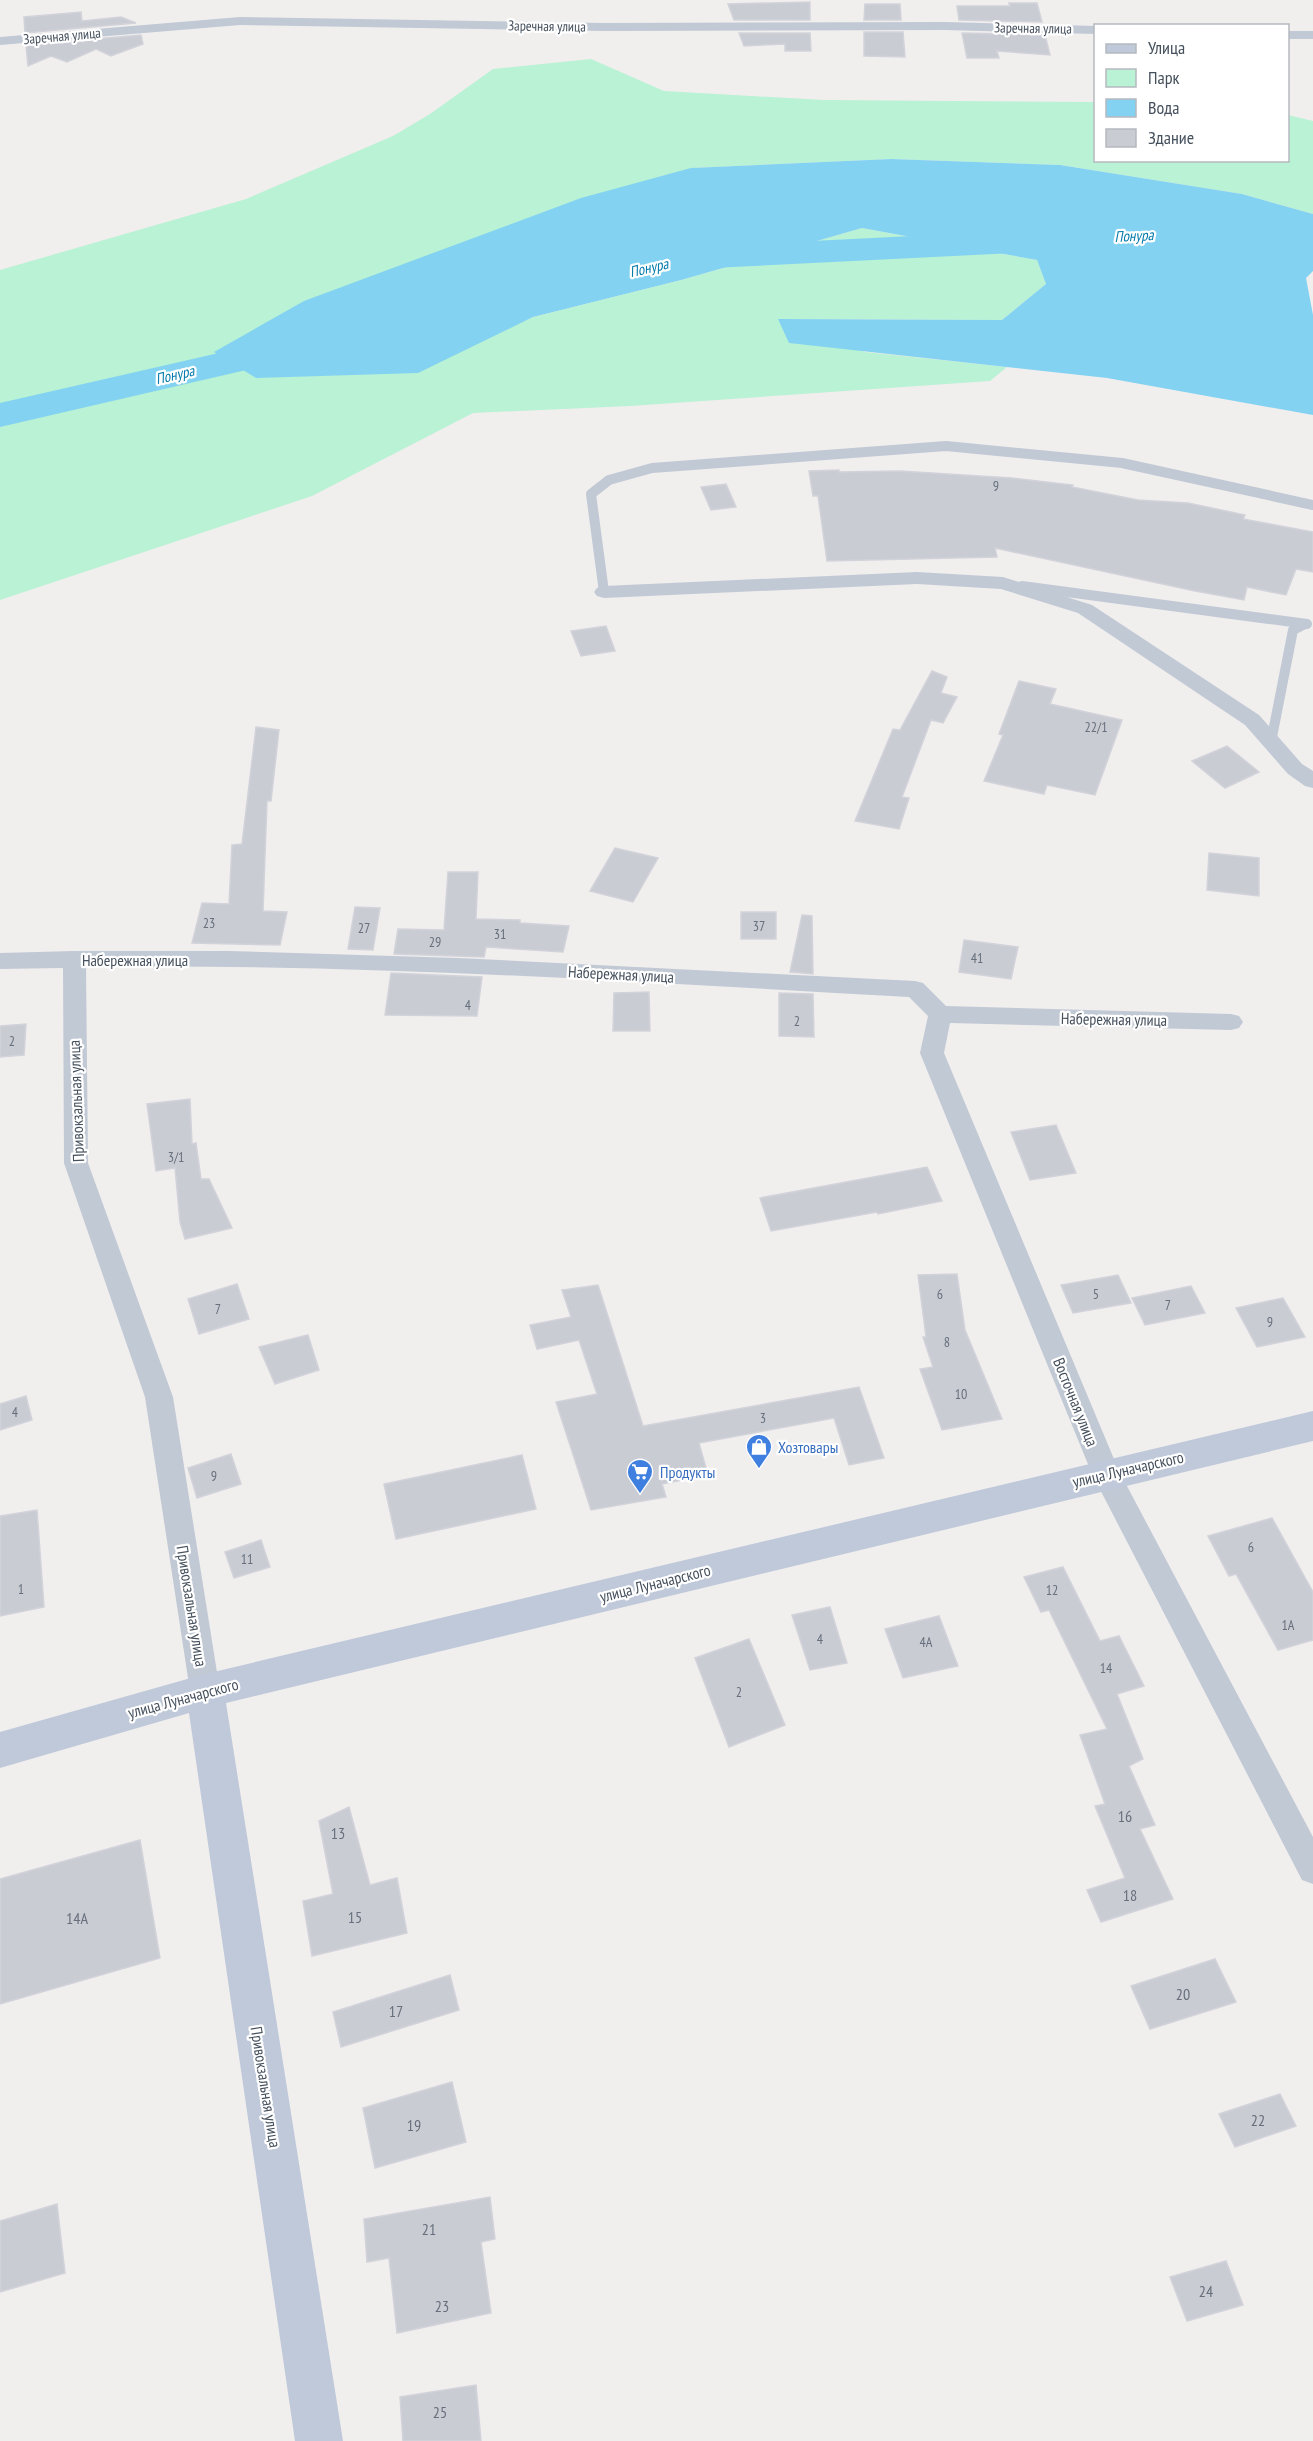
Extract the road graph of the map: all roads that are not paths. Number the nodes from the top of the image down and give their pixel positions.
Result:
1 (1094, 30) edge
2 (1289, 35) edge
3 (1313, 35) edge
4 (0, 41) edge
5 (1313, 505) edge
6 (1003, 583) junction
7 (604, 592) joint
8 (1310, 622) edge
9 (1271, 742) junction
10 (1313, 781) edge
11 (74, 959) junction
12 (0, 962) edge
13 (940, 1014) junction
14 (1231, 1022) dead end
15 (1313, 1426) edge
16 (1106, 1474) junction
17 (206, 1691) junction
18 (0, 1750) edge
19 (1313, 1869) edge
20 (320, 2441) edge

1 - 4 street, Заречная улица
2 - 3 street
5 - 7 lane
6 - 7 street
6 - 8 lane
6 - 9 street
8 - 9 lane
9 - 10 street
11 - 12 street, Набережная улица
11 - 13 street, Набережная улица
11 - 17 street, Привокзальная улица
13 - 14 street, Набережная улица
13 - 16 street, Восточная улица
15 - 16 main road, улица Луначарского
16 - 17 main road, улица Луначарского
16 - 19 street, Восточная улица
17 - 18 main road, улица Луначарского
17 - 20 main road, Привокзальная улица

